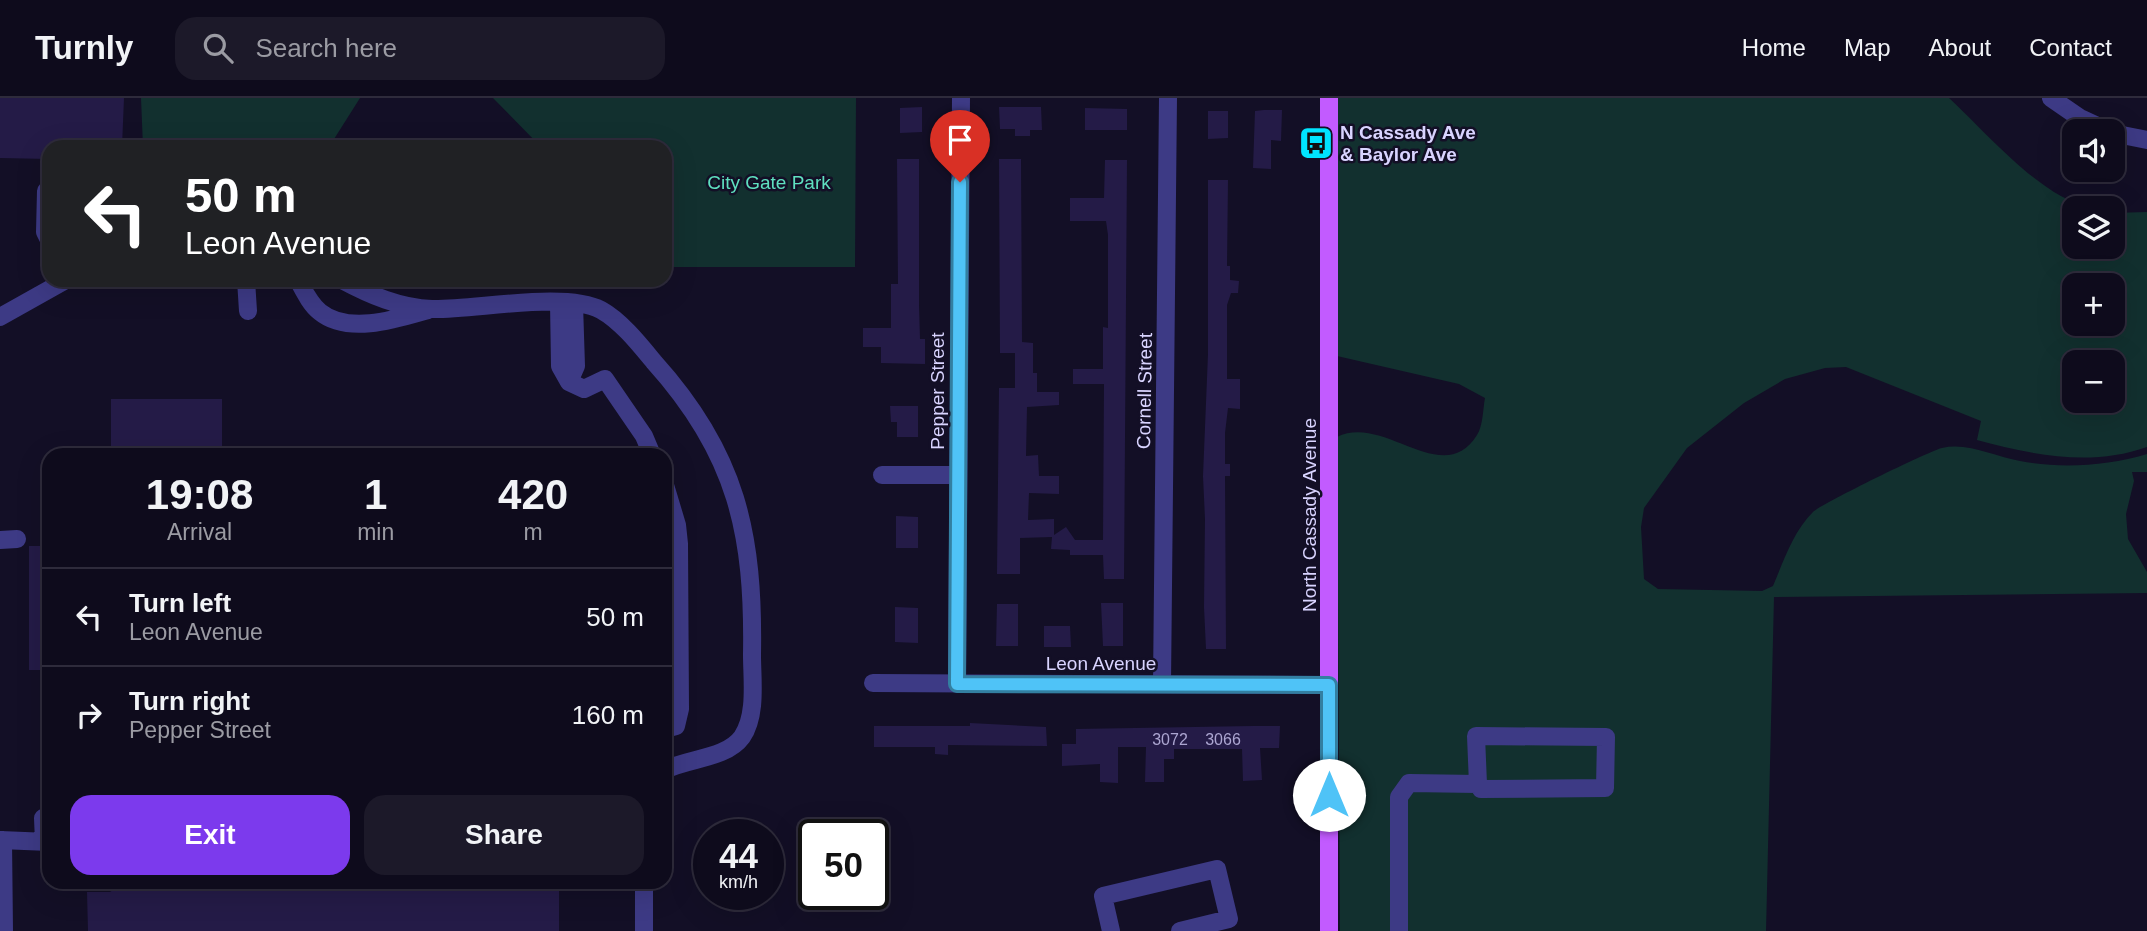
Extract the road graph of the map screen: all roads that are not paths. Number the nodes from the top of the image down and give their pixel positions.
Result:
1 (961, 98) edge
2 (1168, 98) edge
3 (1329, 98) edge
4 (2051, 98) edge
5 (2082, 119) edge
6 (2125, 135) edge
7 (2147, 140) edge
8 (54, 287) edge
9 (246, 287) edge
10 (303, 287) edge
11 (357, 287) edge
12 (566, 304) junction
13 (431, 309) junction
14 (248, 311) dead end
15 (0, 317) edge
16 (649, 448) edge
17 (882, 475) dead end
18 (958, 475) junction
19 (672, 508) edge
20 (873, 683) dead end
21 (957, 684) junction
22 (1162, 684) junction
23 (1329, 685) junction
24 (672, 727) edge
25 (672, 769) edge
26 (1478, 783) junction
27 (2, 840) edge
28 (42, 842) edge
29 (644, 889) edge
30 (4, 931) edge
31 (644, 931) edge
32 (1111, 931) edge
33 (1180, 931) edge
34 (1329, 931) edge
35 (1399, 931) edge

1 - 18 street, Pepper Street
2 - 22 street, Cornell Street
3 - 23 main road, North Cassady Avenue
4 - 5 street
6 - 7 street
8 - 15 street
9 - 14 street
10 - 13 street
11 - 13 street
12 - 13 street
12 - 16 street
12 - 25 street
17 - 18 street
18 - 21 street, Pepper Street
19 - 24 street
20 - 21 street, Leon Avenue
21 - 22 street, Leon Avenue
22 - 23 street, Leon Avenue
23 - 34 main road, North Cassady Avenue
26 - 26 street
26 - 35 street
27 - 28 street
27 - 30 street
29 - 31 street
32 - 33 street

